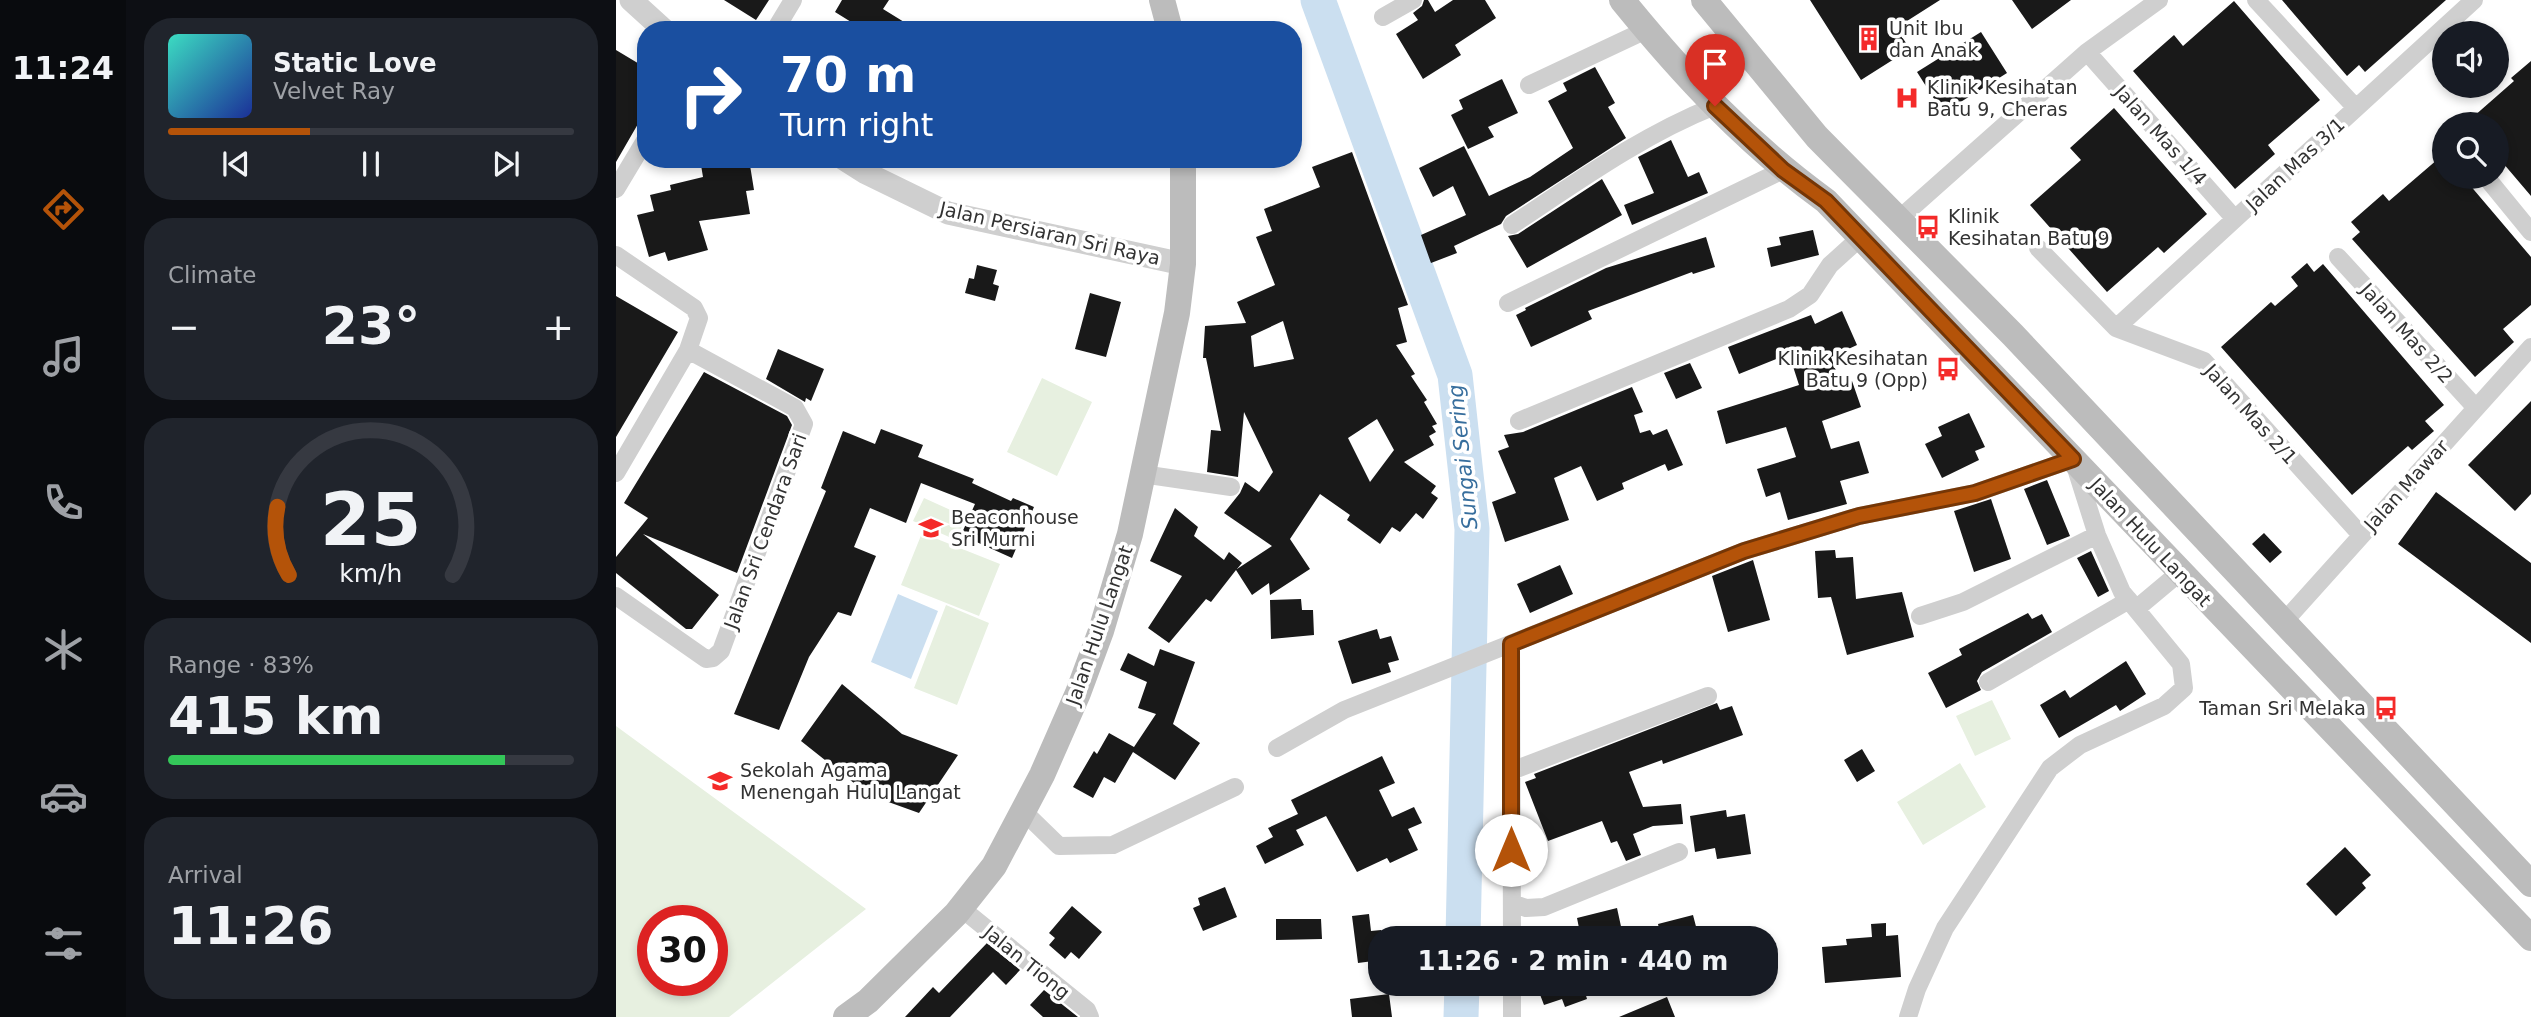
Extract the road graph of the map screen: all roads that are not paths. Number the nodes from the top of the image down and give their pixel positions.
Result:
1 (631, 0) edge
2 (793, 0) edge
3 (1162, 0) edge
4 (1413, 0) edge
5 (1622, 0) edge
6 (1704, 0) edge
7 (2159, 0) edge
8 (2256, 0) edge
9 (2473, 0) edge
10 (1383, 18) dead end
11 (654, 21) edge
12 (780, 21) edge
13 (1168, 21) edge
14 (1646, 30) junction
15 (2087, 52) junction
16 (1529, 85) dead end
17 (1715, 106) junction
18 (2356, 108) junction
19 (637, 154) edge
20 (858, 168) edge
21 (1183, 168) edge
22 (1783, 170) junction
23 (616, 189) edge
24 (2496, 189) edge
25 (1899, 219) junction
26 (2235, 219) junction
27 (1512, 225) dead end
28 (2531, 232) edge
29 (1861, 237) junction
30 (2038, 248) dead end
31 (616, 255) edge
32 (2339, 257) dead end
33 (1183, 264) junction
34 (1508, 303) dead end
35 (2116, 328) junction
36 (2531, 347) edge
37 (688, 350) junction
38 (2476, 408) junction
39 (1519, 421) dead end
40 (2073, 459) junction
41 (616, 473) edge
42 (1142, 474) junction
43 (1231, 488) dead end
44 (2097, 535) junction
45 (2361, 535) junction
46 (2179, 573) junction
47 (616, 596) edge
48 (2132, 605) junction
49 (1920, 616) dead end
50 (2282, 624) junction
51 (1506, 646) junction
52 (1988, 682) dead end
53 (1708, 696) dead end
54 (1277, 748) dead end
55 (1511, 771) junction
56 (1235, 787) dead end
57 (1023, 811) junction
58 (1679, 852) dead end
59 (2531, 884) edge
60 (1511, 903) junction
61 (961, 908) junction
62 (1512, 926) edge
63 (2531, 938) edge
64 (1512, 996) edge
65 (846, 1017) edge
66 (1090, 1017) edge
67 (1512, 1017) edge
68 (1908, 1017) edge

1 - 11 street
2 - 12 street
3 - 13 main road
4 - 10 street
5 - 14 main road, Jalan Hulu Langat
6 - 25 main road, Jalan Hulu Langat
7 - 15 street
8 - 18 street
9 - 18 street, Jalan Mas 3/1
14 - 16 street
14 - 17 main road, Jalan Hulu Langat
15 - 25 street
15 - 26 street, Jalan Mas 1/4
17 - 22 main road, Jalan Hulu Langat
17 - 27 street
18 - 26 street, Jalan Mas 3/1
19 - 23 street
20 - 33 street, Jalan Persiaran Sri Raya
21 - 33 main road, Jalan Hulu Langat
22 - 29 main road, Jalan Hulu Langat
22 - 34 street
24 - 28 street
25 - 50 main road, Jalan Hulu Langat
26 - 35 street, Jalan Mas 3/1
29 - 39 street
29 - 40 main road, Jalan Hulu Langat
30 - 35 street
31 - 37 street
32 - 38 street, Jalan Mas 2/2
33 - 42 main road, Jalan Hulu Langat
35 - 45 street, Jalan Mas 2/1
36 - 38 street, Jalan Mawar
37 - 41 street
37 - 47 street, Jalan Sri Cendara Sari
38 - 45 street, Jalan Mawar
40 - 44 street
40 - 46 main road, Jalan Hulu Langat
40 - 51 street
42 - 43 street
42 - 57 main road, Jalan Hulu Langat
44 - 48 street
44 - 49 street
45 - 50 street, Jalan Mawar
46 - 48 street
46 - 63 main road, Jalan Hulu Langat
48 - 52 street
48 - 68 street
50 - 59 main road, Jalan Hulu Langat
51 - 54 street
51 - 55 street
53 - 55 street
55 - 60 street
56 - 57 street
57 - 61 main road, Jalan Hulu Langat
58 - 60 street
60 - 62 street
61 - 65 main road, Jalan Hulu Langat
61 - 66 street, Jalan Tiong
64 - 67 street

